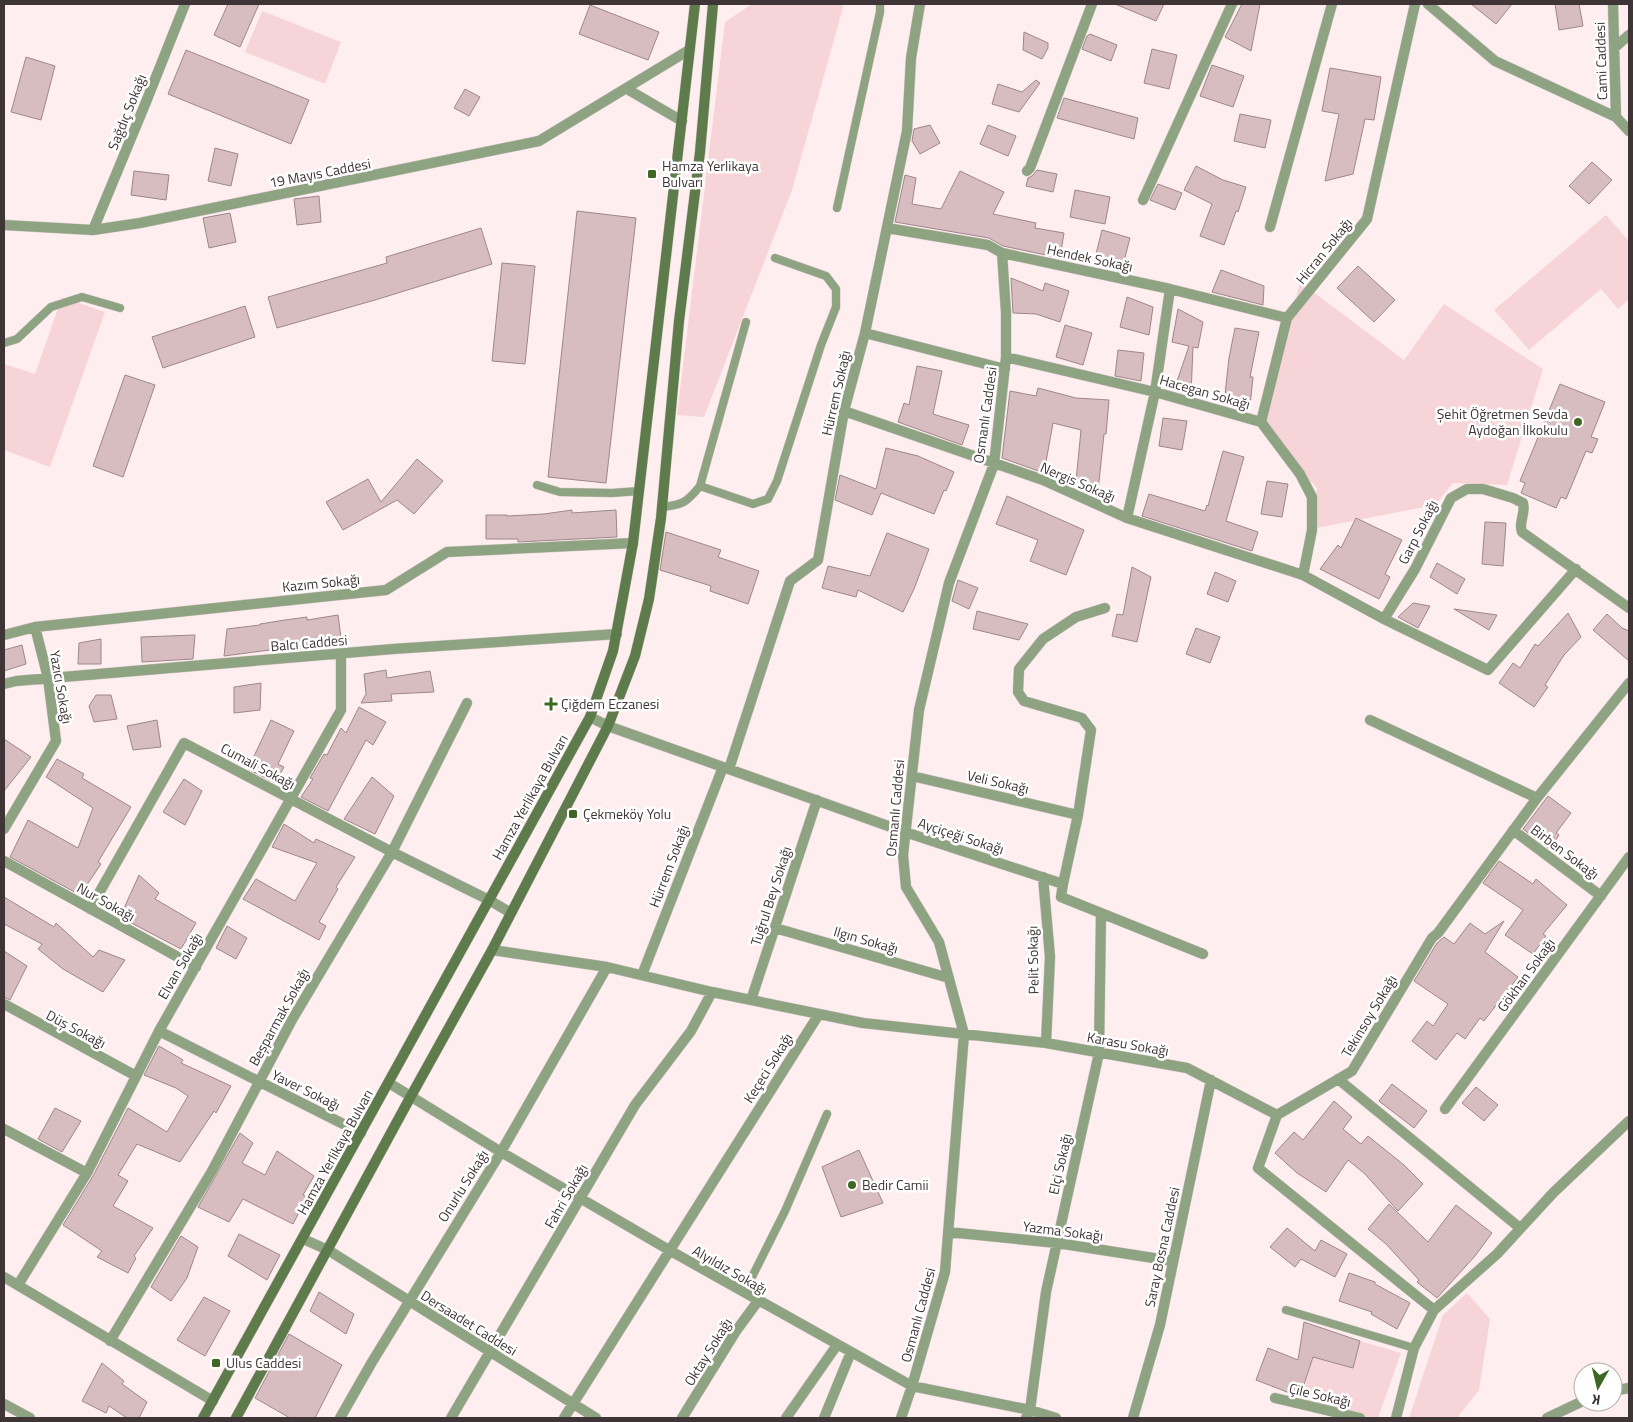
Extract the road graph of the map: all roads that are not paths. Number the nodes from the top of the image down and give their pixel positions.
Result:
1 (185, 4) edge
2 (695, 4) edge
3 (714, 4) edge
4 (880, 4) edge
5 (920, 4) edge
6 (1092, 4) edge
7 (1232, 4) edge
8 (1332, 4) edge
9 (1415, 4) edge
10 (1428, 4) edge
11 (1613, 4) edge
12 (1629, 35) edge
13 (1614, 48) junction
14 (689, 50) junction
15 (626, 89) junction
16 (1616, 117) junction
17 (682, 121) junction
18 (1629, 131) edge
19 (1027, 171) dead end
20 (1144, 200) dead end
21 (837, 208) dead end
22 (4, 225) edge
23 (1270, 227) dead end
24 (887, 228) junction
25 (93, 230) junction
26 (1002, 253) junction
27 (775, 258) dead end
28 (1170, 289) junction
29 (120, 308) dead end
30 (1287, 318) junction
31 (746, 322) dead end
32 (865, 332) junction
33 (4, 343) edge
34 (1006, 357) junction
35 (1005, 369) junction
36 (1155, 392) junction
37 (844, 411) junction
38 (1261, 422) junction
39 (994, 464) junction
40 (537, 485) dead end
41 (700, 486) junction
42 (639, 492) junction
43 (662, 507) junction
44 (1127, 518) junction
45 (633, 543) junction
46 (1576, 569) junction
47 (1303, 575) junction
48 (1105, 608) dead end
49 (1629, 608) edge
50 (1384, 619) junction
51 (35, 627) junction
52 (617, 634) junction
53 (4, 635) edge
54 (341, 654) junction
55 (48, 678) junction
56 (1629, 683) edge
57 (4, 684) edge
58 (467, 703) dead end
59 (590, 717) junction
60 (1370, 720) dead end
61 (608, 726) junction
62 (726, 768) junction
63 (912, 776) junction
64 (1538, 798) junction
65 (290, 799) junction
66 (817, 800) junction
67 (1078, 815) junction
68 (4, 829) edge
69 (1513, 830) junction
70 (905, 832) junction
71 (392, 852) junction
72 (1629, 857) edge
73 (4, 861) edge
74 (1043, 877) junction
75 (1063, 884) junction
76 (1601, 896) junction
77 (490, 900) junction
78 (90, 908) junction
79 (511, 913) junction
80 (1101, 913) junction
81 (775, 928) junction
82 (492, 950) junction
83 (1203, 954) dead end
84 (196, 967) junction
85 (607, 967) junction
86 (642, 975) junction
87 (949, 978) junction
88 (712, 992) junction
89 (751, 1000) junction
90 (4, 1004) edge
91 (819, 1014) junction
92 (159, 1032) junction
93 (964, 1034) junction
94 (1046, 1043) junction
95 (1099, 1053) junction
96 (136, 1076) junction
97 (1338, 1079) junction
98 (1211, 1080) junction
99 (259, 1082) junction
100 (389, 1084) junction
101 (411, 1096) junction
102 (1445, 1109) dead end
103 (827, 1114) dead end
104 (1277, 1115) junction
105 (1629, 1121) edge
106 (4, 1128) edge
107 (362, 1133) junction
108 (501, 1152) junction
109 (86, 1173) junction
110 (581, 1198) junction
111 (1520, 1228) junction
112 (948, 1232) junction
113 (303, 1240) junction
114 (1056, 1243) junction
115 (328, 1250) junction
116 (669, 1250) junction
117 (1173, 1260) junction
118 (4, 1277) edge
119 (18, 1285) junction
120 (744, 1293) junction
121 (758, 1301) junction
122 (408, 1302) junction
123 (1286, 1310) dead end
124 (1434, 1310) junction
125 (110, 1341) junction
126 (837, 1345) junction
127 (1414, 1348) junction
128 (490, 1352) junction
129 (851, 1352) junction
130 (912, 1386) junction
131 (1274, 1398) dead end
132 (213, 1401) junction
133 (4, 1404) edge
134 (572, 1404) junction
135 (1573, 1406) edge
136 (1028, 1414) edge
137 (30, 1418) edge
138 (203, 1418) edge
139 (236, 1418) edge
140 (340, 1418) edge
141 (451, 1418) edge
142 (564, 1418) edge
143 (596, 1418) edge
144 (682, 1418) edge
145 (786, 1418) edge
146 (824, 1418) edge
147 (901, 1418) edge
148 (1056, 1418) edge
149 (1133, 1418) edge
150 (1360, 1418) edge
151 (1396, 1418) edge
152 (1547, 1418) edge

1 - 25 street, Sağdıç Sokağı
2 - 14 main road, Hamza Yerlikaya Bulvarı
3 - 43 main road
4 - 21 lane
5 - 24 street, Hürrem Sokağı
6 - 19 street
7 - 20 street
8 - 23 street
9 - 30 street, Hicran Sokağı
10 - 16 street
11 - 13 street, Cami Caddesi
12 - 13 street
13 - 16 street, Cami Caddesi
14 - 15 street, 19 Mayıs Caddesi
14 - 17 main road, Hamza Yerlikaya Bulvarı
15 - 17 street
15 - 25 street, 19 Mayıs Caddesi
16 - 18 street
17 - 42 main road, Hamza Yerlikaya Bulvarı
22 - 25 street, 19 Mayıs Caddesi
24 - 26 street, Hendek Sokağı
24 - 32 street, Hürrem Sokağı
26 - 28 street, Hendek Sokağı
26 - 34 street, Osmanlı Caddesi
27 - 41 lane
28 - 30 street, Hendek Sokağı
28 - 36 street
29 - 33 lane
30 - 38 street, Hicran Sokağı
31 - 41 lane
32 - 35 street
32 - 37 street, Hürrem Sokağı
34 - 35 street, Osmanlı Caddesi
34 - 36 street, Hacegan Sokağı
35 - 39 street, Osmanlı Caddesi
36 - 38 street, Hacegan Sokağı
36 - 44 street
37 - 39 street, Nergis Sokağı
37 - 62 street, Hürrem Sokağı
38 - 47 street, Hacegan Sokağı
39 - 44 street, Nergis Sokağı
39 - 63 street, Osmanlı Caddesi
40 - 42 lane
41 - 43 lane
42 - 45 main road, Hamza Yerlikaya Bulvarı
43 - 61 main road
44 - 47 street, Nergis Sokağı
45 - 51 street, Kazım Sokağı
45 - 52 main road, Hamza Yerlikaya Bulvarı
46 - 49 street
46 - 50 street, Nergis Sokağı
46 - 50 street, Garp Sokağı
47 - 50 street, Nergis Sokağı
48 - 67 street
51 - 53 street, Kazım Sokağı
51 - 55 street, Yazıcı Sokağı
52 - 54 street, Balcı Caddesi
52 - 59 main road, Hamza Yerlikaya Bulvarı
54 - 55 street, Balcı Caddesi
54 - 65 street, Elvan Sokağı
55 - 57 street, Balcı Caddesi
55 - 68 street, Yazıcı Sokağı
56 - 64 street, Tekinsoy Sokağı
58 - 71 street, Beşparmak Sokağı
59 - 61 street, Ayçiçeği Sokağı
59 - 77 main road, Hamza Yerlikaya Bulvarı
60 - 64 street
61 - 62 street, Ayçiçeği Sokağı
61 - 79 main road
62 - 66 street, Ayçiçeği Sokağı
62 - 86 street, Hürrem Sokağı
63 - 67 street, Veli Sokağı
63 - 70 street, Osmanlı Caddesi
64 - 69 street, Tekinsoy Sokağı
65 - 71 street, Cumali Sokağı
65 - 78 street, Cumali Sokağı
65 - 84 street, Elvan Sokağı
66 - 70 street, Ayçiçeği Sokağı
66 - 81 street, Tuğrul Bey Sokağı
67 - 75 street
69 - 76 street, Birben Sokağı
69 - 97 street, Tekinsoy Sokağı
70 - 74 street, Ayçiçeği Sokağı
70 - 87 street, Osmanlı Caddesi
71 - 77 street, Cumali Sokağı
71 - 99 street, Beşparmak Sokağı
72 - 76 street, Gökhan Sokağı
73 - 78 street, Nur Sokağı
74 - 75 street, Ayçiçeği Sokağı
74 - 94 street, Pelit Sokağı
75 - 80 street
76 - 102 street, Gökhan Sokağı
77 - 79 street, Cumali Sokağı
77 - 100 main road, Hamza Yerlikaya Bulvarı
78 - 84 street, Nur Sokağı
79 - 82 main road
80 - 83 street
80 - 95 street, Elçi Sokağı
81 - 87 street, Ilgın Sokağı
81 - 89 street, Tuğrul Bey Sokağı
82 - 85 street
82 - 101 main road
84 - 92 street, Elvan Sokağı
85 - 86 street
85 - 108 street, Onurlu Sokağı
86 - 88 street
87 - 93 street, Osmanlı Caddesi
88 - 89 street
88 - 110 street, Fahri Sokağı
89 - 91 street
90 - 96 street, Düş Sokağı
91 - 93 street, Karasu Sokağı
91 - 116 street, Keçeci Sokağı
92 - 96 street, Elvan Sokağı
92 - 99 street, Yaver Sokağı
93 - 94 street, Karasu Sokağı
93 - 112 street, Osmanlı Caddesi
94 - 95 street, Karasu Sokağı
95 - 98 street, Karasu Sokağı
95 - 114 street, Elçi Sokağı
96 - 109 street, Elvan Sokağı
97 - 104 street, Tekinsoy Sokağı
97 - 111 street
98 - 104 street, Karasu Sokağı
98 - 117 street, Saray Bosna Caddesi
99 - 107 street, Yaver Sokağı
99 - 125 street, Beşparmak Sokağı
100 - 101 street, Alyıldız Sokağı
100 - 107 main road, Hamza Yerlikaya Bulvarı
101 - 108 street, Alyıldız Sokağı
101 - 115 main road
103 - 120 lane
104 - 124 street
105 - 111 street
106 - 109 street
107 - 113 main road, Hamza Yerlikaya Bulvarı
108 - 110 street, Alyıldız Sokağı
108 - 122 street, Onurlu Sokağı
109 - 119 street, Elvan Sokağı
110 - 116 street, Alyıldız Sokağı
110 - 128 street, Fahri Sokağı
111 - 124 street
112 - 114 street, Yazma Sokağı
112 - 130 street, Osmanlı Caddesi
113 - 115 street, Dersaadet Caddesi
113 - 132 main road, Hamza Yerlikaya Bulvarı
114 - 117 street, Yazma Sokağı
114 - 136 street, Elçi Sokağı
115 - 122 street, Dersaadet Caddesi
115 - 139 main road
116 - 120 street, Alyıldız Sokağı
116 - 134 street, Keçeci Sokağı
117 - 149 street, Saray Bosna Caddesi
118 - 119 street
119 - 125 street
120 - 121 street, Alyıldız Sokağı
121 - 126 street, Alyıldız Sokağı
121 - 144 street, Oktay Sokağı
122 - 128 street, Dersaadet Caddesi
122 - 140 street, Onurlu Sokağı
123 - 127 lane
124 - 127 street
125 - 132 street
126 - 129 street, Alyıldız Sokağı
126 - 145 street
127 - 151 street
128 - 134 street, Dersaadet Caddesi
128 - 141 street, Fahri Sokağı
129 - 130 street, Alyıldız Sokağı
129 - 146 street
130 - 136 street, Alyıldız Sokağı
130 - 147 street, Osmanlı Caddesi
131 - 150 street, Çile Sokağı
132 - 138 main road, Hamza Yerlikaya Bulvarı
133 - 137 street
134 - 142 street, Keçeci Sokağı
134 - 143 street, Dersaadet Caddesi
135 - 152 street
136 - 148 street, Alyıldız Sokağı

